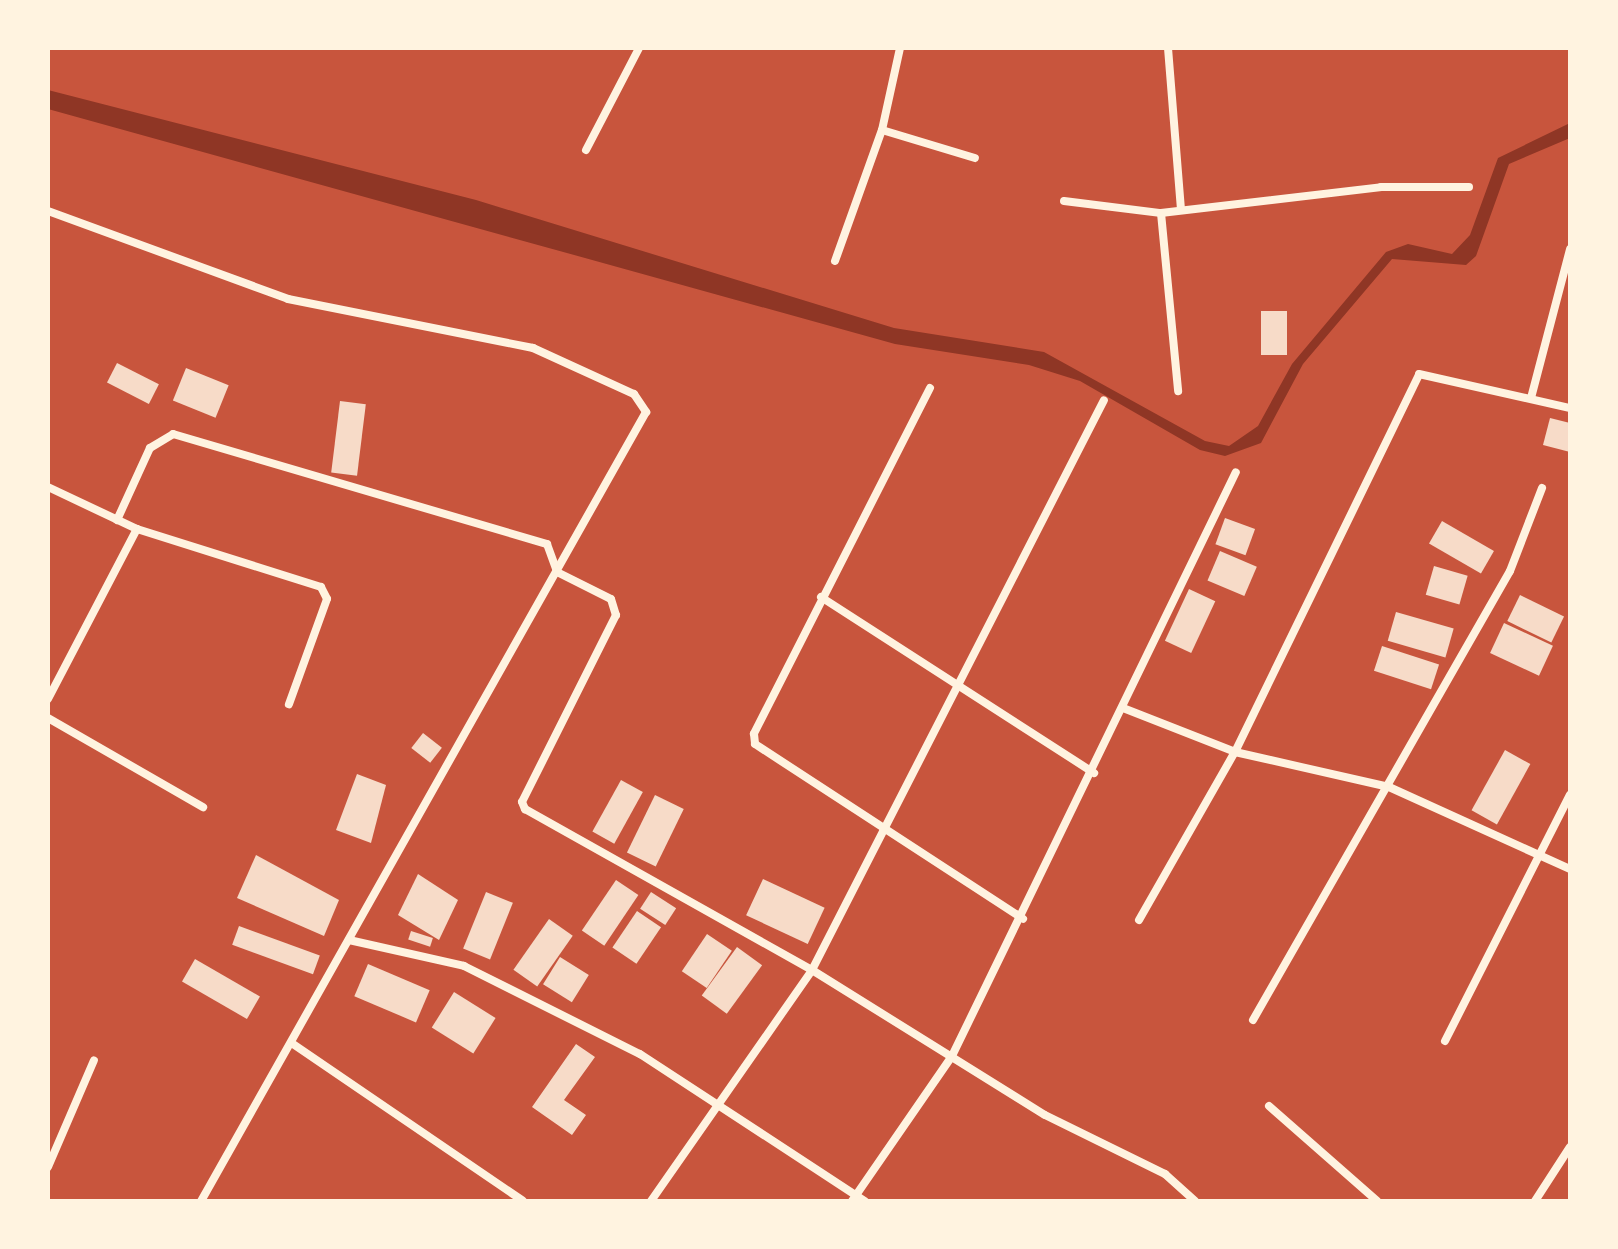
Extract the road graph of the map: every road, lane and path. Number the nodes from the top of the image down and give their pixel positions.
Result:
1 (639, 48) edge
2 (900, 48) edge
3 (1168, 48) edge
4 (882, 130) junction
5 (586, 150) dead end
6 (975, 158) dead end
7 (1469, 187) dead end
8 (1064, 201) dead end
9 (1181, 209) junction
10 (48, 211) edge
11 (1161, 213) junction
12 (1570, 249) edge
13 (835, 261) dead end
14 (930, 388) dead end
15 (1178, 391) dead end
16 (1531, 398) junction
17 (1104, 400) dead end
18 (1570, 408) edge
19 (1236, 472) dead end
20 (48, 487) edge
21 (1542, 488) dead end
22 (117, 520) junction
23 (137, 529) junction
24 (557, 572) junction
25 (821, 597) junction
26 (960, 688) junction
27 (48, 699) edge
28 (289, 704) dead end
29 (1123, 708) junction
30 (48, 718) edge
31 (1235, 752) junction
32 (1094, 773) junction
33 (1389, 787) junction
34 (1570, 795) edge
35 (203, 807) dead end
36 (882, 828) junction
37 (1538, 853) junction
38 (1570, 869) edge
39 (1023, 919) junction
40 (1139, 920) dead end
41 (349, 940) junction
42 (812, 970) junction
43 (1253, 1020) dead end
44 (1445, 1041) dead end
45 (293, 1044) junction
46 (952, 1056) junction
47 (94, 1060) dead end
48 (719, 1103) junction
49 (1269, 1106) dead end
50 (1570, 1147) edge
51 (48, 1167) edge
52 (857, 1199) edge
53 (201, 1201) edge
54 (523, 1201) edge
55 (651, 1201) edge
56 (1195, 1201) edge
57 (1377, 1201) edge
58 (1535, 1201) edge

1 - 5 street
2 - 4 street
3 - 9 street
4 - 6 street
4 - 13 street
7 - 9 street
8 - 11 street
9 - 11 street
10 - 24 street
11 - 15 street
12 - 16 street
14 - 25 street
16 - 18 street
16 - 31 street
17 - 26 street
19 - 29 street
20 - 22 street
21 - 33 street
22 - 23 street
22 - 24 street
23 - 27 street
23 - 28 street
24 - 41 street
24 - 42 street
25 - 26 street
25 - 36 street
26 - 32 street
26 - 36 street
29 - 31 street
29 - 32 street
30 - 35 street
31 - 33 street
31 - 40 street
32 - 39 street
33 - 37 street
33 - 43 street
34 - 37 street
36 - 39 street
36 - 42 street
37 - 38 street
37 - 44 street
39 - 46 street
41 - 45 street
41 - 48 street
42 - 46 street
42 - 48 street
45 - 53 street
45 - 54 street
46 - 52 street
46 - 56 street
47 - 51 street
48 - 52 street
48 - 55 street
49 - 57 street
50 - 58 street

